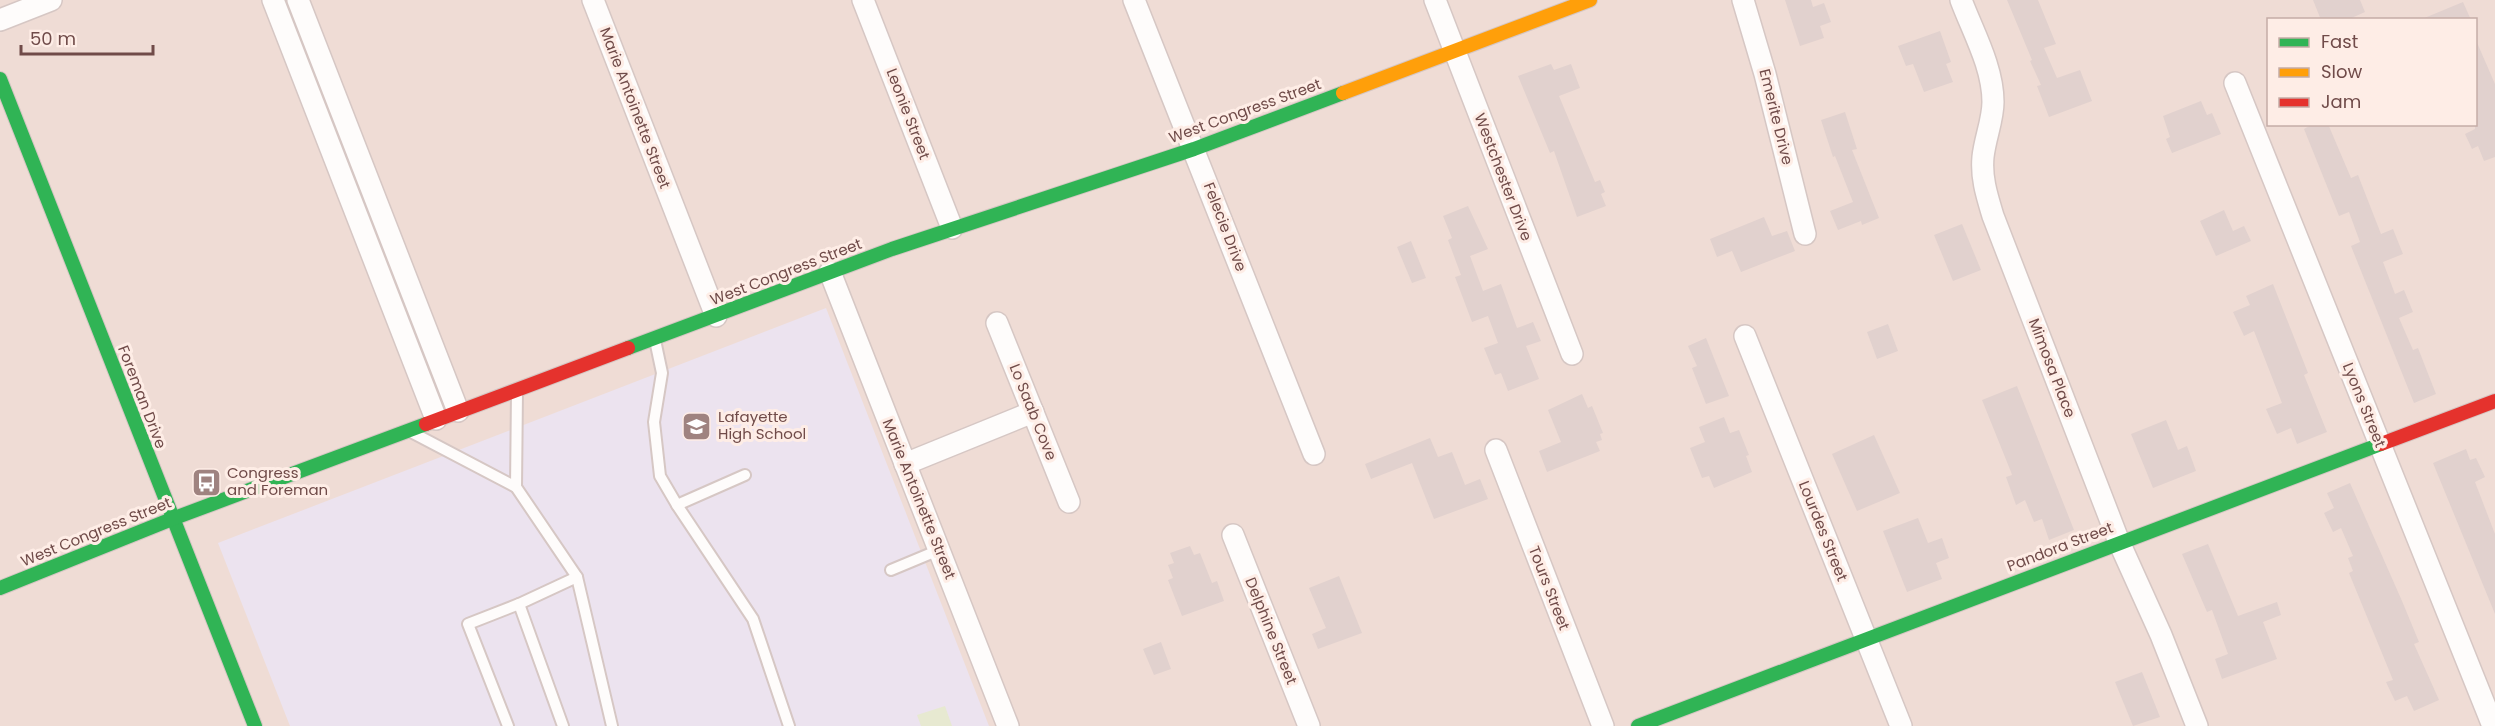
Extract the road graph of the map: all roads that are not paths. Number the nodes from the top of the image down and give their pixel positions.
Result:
1 (51, 0) edge
2 (273, 0) edge
3 (298, 0) edge
4 (593, 0) edge
5 (863, 0) edge
6 (1134, 0) edge
7 (1435, 0) edge
8 (1590, 0) edge
9 (1743, 0) edge
10 (1961, 0) edge
11 (0, 20) edge
12 (1454, 50) junction
13 (0, 79) edge
14 (2235, 83) dead end
15 (335, 95) junction
16 (314, 104) junction
17 (1194, 149) junction
18 (384, 221) junction
19 (952, 228) junction
20 (364, 230) junction
21 (1805, 234) dead end
22 (830, 272) junction
23 (405, 275) junction
24 (385, 283) junction
25 (716, 316) junction
26 (998, 323) dead end
27 (1745, 336) dead end
28 (654, 339) junction
29 (1572, 354) dead end
30 (517, 390) junction
31 (2495, 401) edge
32 (458, 411) junction
33 (1033, 412) junction
34 (436, 419) junction
35 (408, 430) junction
36 (2379, 444) junction
37 (1496, 450) dead end
38 (1314, 454) dead end
39 (905, 464) junction
40 (745, 475) dead end
41 (516, 487) junction
42 (1069, 502) dead end
43 (677, 505) junction
44 (172, 519) junction
45 (1233, 535) dead end
46 (2119, 542) junction
47 (939, 550) junction
48 (891, 570) dead end
49 (577, 577) junction
50 (0, 588) edge
51 (519, 603) junction
52 (1866, 640) junction
53 (255, 726) edge
54 (508, 726) edge
55 (563, 726) edge
56 (612, 726) edge
57 (789, 726) edge
58 (1008, 726) edge
59 (1309, 726) edge
60 (1603, 726) edge
61 (1638, 726) edge
62 (1901, 726) edge
63 (2198, 726) edge
64 (2493, 726) edge

1 - 11 street
2 - 16 street
3 - 15 street
4 - 25 street, Marie Antoinette Street
5 - 19 street, Leonie Street
6 - 17 street, Felecie Drive
7 - 12 street, Westchester Drive
8 - 12 main road, West Congress Street
9 - 21 street, Emerite Drive
10 - 46 street, Mimosa Place
12 - 17 main road, West Congress Street
12 - 29 street, Westchester Drive
13 - 44 main road, Foreman Drive
14 - 36 street, Lyons Street
15 - 16 street
15 - 18 street
16 - 20 street
17 - 19 main road, West Congress Street
17 - 38 street, Felecie Drive
18 - 20 street
18 - 23 street
19 - 22 main road, West Congress Street
20 - 24 street
22 - 25 main road, West Congress Street
22 - 39 street, Marie Antoinette Street
23 - 24 street
23 - 32 street
24 - 34 street
25 - 28 main road, West Congress Street
26 - 33 street, Lo Saab Cove
27 - 52 street, Lourdes Street
28 - 30 main road, West Congress Street
28 - 43 lane
30 - 32 main road, West Congress Street
30 - 41 lane
31 - 36 main road, Pandora Street
32 - 34 main road, West Congress Street
33 - 39 street
33 - 42 street, Lo Saab Cove
34 - 35 main road, West Congress Street
35 - 41 lane
35 - 44 main road, West Congress Street
36 - 46 main road, Pandora Street
36 - 64 street, Lyons Street
37 - 60 street, Tours Street
39 - 47 street, Marie Antoinette Street
40 - 43 lane
41 - 49 lane
43 - 57 lane
44 - 50 main road, West Congress Street
44 - 53 main road, Foreman Drive
45 - 59 street, Delphine Street
46 - 52 main road, Pandora Street
46 - 63 street, Mimosa Place
47 - 48 lane
47 - 58 street, Marie Antoinette Street
49 - 51 lane
49 - 56 lane
51 - 54 lane
51 - 55 lane
52 - 61 main road, Pandora Street
52 - 62 street, Lourdes Street

